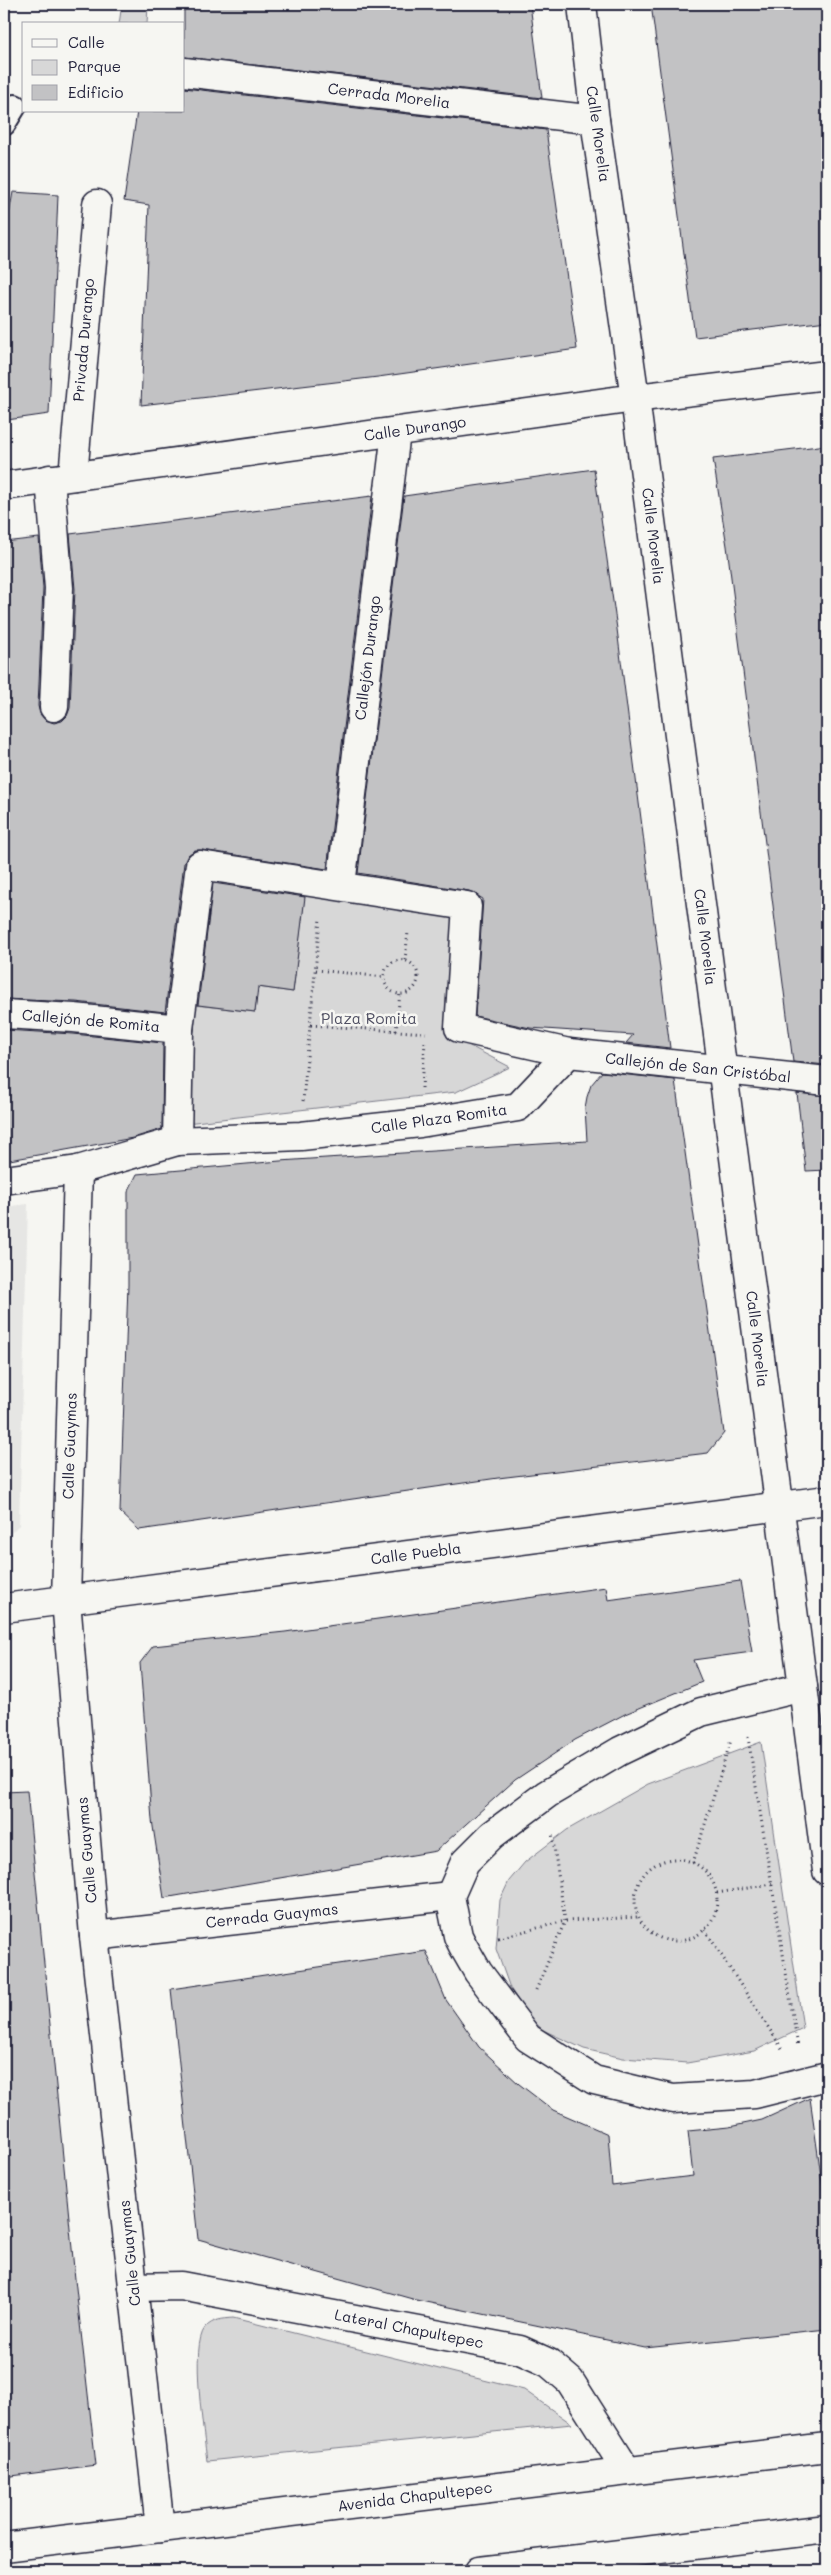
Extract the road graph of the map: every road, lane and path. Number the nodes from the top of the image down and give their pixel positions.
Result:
1 (582, 4) edge
2 (185, 72) edge
3 (595, 120) junction
4 (97, 204) dead end
5 (827, 375) edge
6 (635, 398) junction
7 (396, 432) junction
8 (61, 478) junction
9 (4, 486) edge
10 (54, 707) dead end
11 (332, 884) junction
12 (316, 970) junction
13 (385, 977) junction
14 (400, 993) junction
15 (4, 1014) edge
16 (311, 1025) junction
17 (179, 1029) junction
18 (396, 1031) junction
19 (426, 1034) junction
20 (433, 1034) dead end
21 (568, 1053) junction
22 (722, 1071) junction
23 (827, 1081) edge
24 (420, 1123) junction
25 (301, 1136) junction
26 (177, 1141) junction
27 (78, 1170) junction
28 (4, 1180) edge
29 (827, 1500) edge
30 (779, 1506) junction
31 (66, 1600) junction
32 (4, 1608) edge
33 (803, 1687) junction
34 (743, 1702) junction
35 (547, 1794) junction
36 (693, 1863) junction
37 (827, 1871) edge
38 (772, 1884) junction
39 (717, 1893) junction
40 (450, 1896) junction
41 (638, 1917) junction
42 (565, 1921) junction
43 (705, 1930) junction
44 (94, 1936) junction
45 (463, 1946) junction
46 (520, 2027) junction
47 (816, 2079) edge
48 (134, 2287) junction
49 (827, 2447) edge
50 (627, 2471) junction
51 (160, 2528) junction
52 (827, 2529) edge
53 (4, 2548) edge
54 (479, 2571) edge

1 - 3 street, Calle Morelia
2 - 3 street, Cerrada Morelia
3 - 6 street, Calle Morelia
4 - 8 street, Privada Durango
5 - 6 street, Calle Durango
6 - 7 street, Calle Durango
6 - 22 street, Calle Morelia
7 - 8 street, Calle Durango
7 - 11 street, Callejón Durango
8 - 9 street, Calle Durango
8 - 10 street, Privada Durango
11 - 12 path
11 - 17 street
11 - 21 street
12 - 13 path
12 - 16 path
13 - 14 path
13 - 14 path
14 - 18 path
15 - 17 street, Callejón de Romita
16 - 18 path
16 - 25 path
17 - 26 street
18 - 19 path
19 - 20 path
19 - 24 path
21 - 22 street, Callejón de San Cristóbal
21 - 24 street, Calle Plaza Romita
22 - 23 street, Callejón de San Cristóbal
22 - 30 street, Calle Morelia
24 - 25 street, Calle Plaza Romita
25 - 26 street, Calle Plaza Romita
26 - 27 street, Calle Plaza Romita
27 - 28 street, Calle Plaza Romita
27 - 31 street, Calle Guaymas
29 - 30 street, Calle Puebla
30 - 31 street, Calle Puebla
30 - 33 street, Calle Morelia
31 - 32 street, Calle Puebla
31 - 44 street, Calle Guaymas
33 - 34 street
33 - 37 street, Calle Morelia
34 - 35 street
34 - 36 path
34 - 38 path
35 - 40 street
35 - 42 path
36 - 39 path
36 - 41 path
38 - 39 path
38 - 47 path
39 - 43 path
40 - 44 street, Cerrada Guaymas
40 - 45 street
41 - 42 path
41 - 43 path
42 - 45 path
42 - 46 path
43 - 47 path
44 - 48 street, Calle Guaymas
45 - 46 street
46 - 47 street
48 - 50 street, Lateral Chapultepec
48 - 51 street, Calle Guaymas
49 - 50 street, Avenida Chapultepec
50 - 51 street, Avenida Chapultepec
51 - 53 street, Avenida Chapultepec
52 - 54 street

